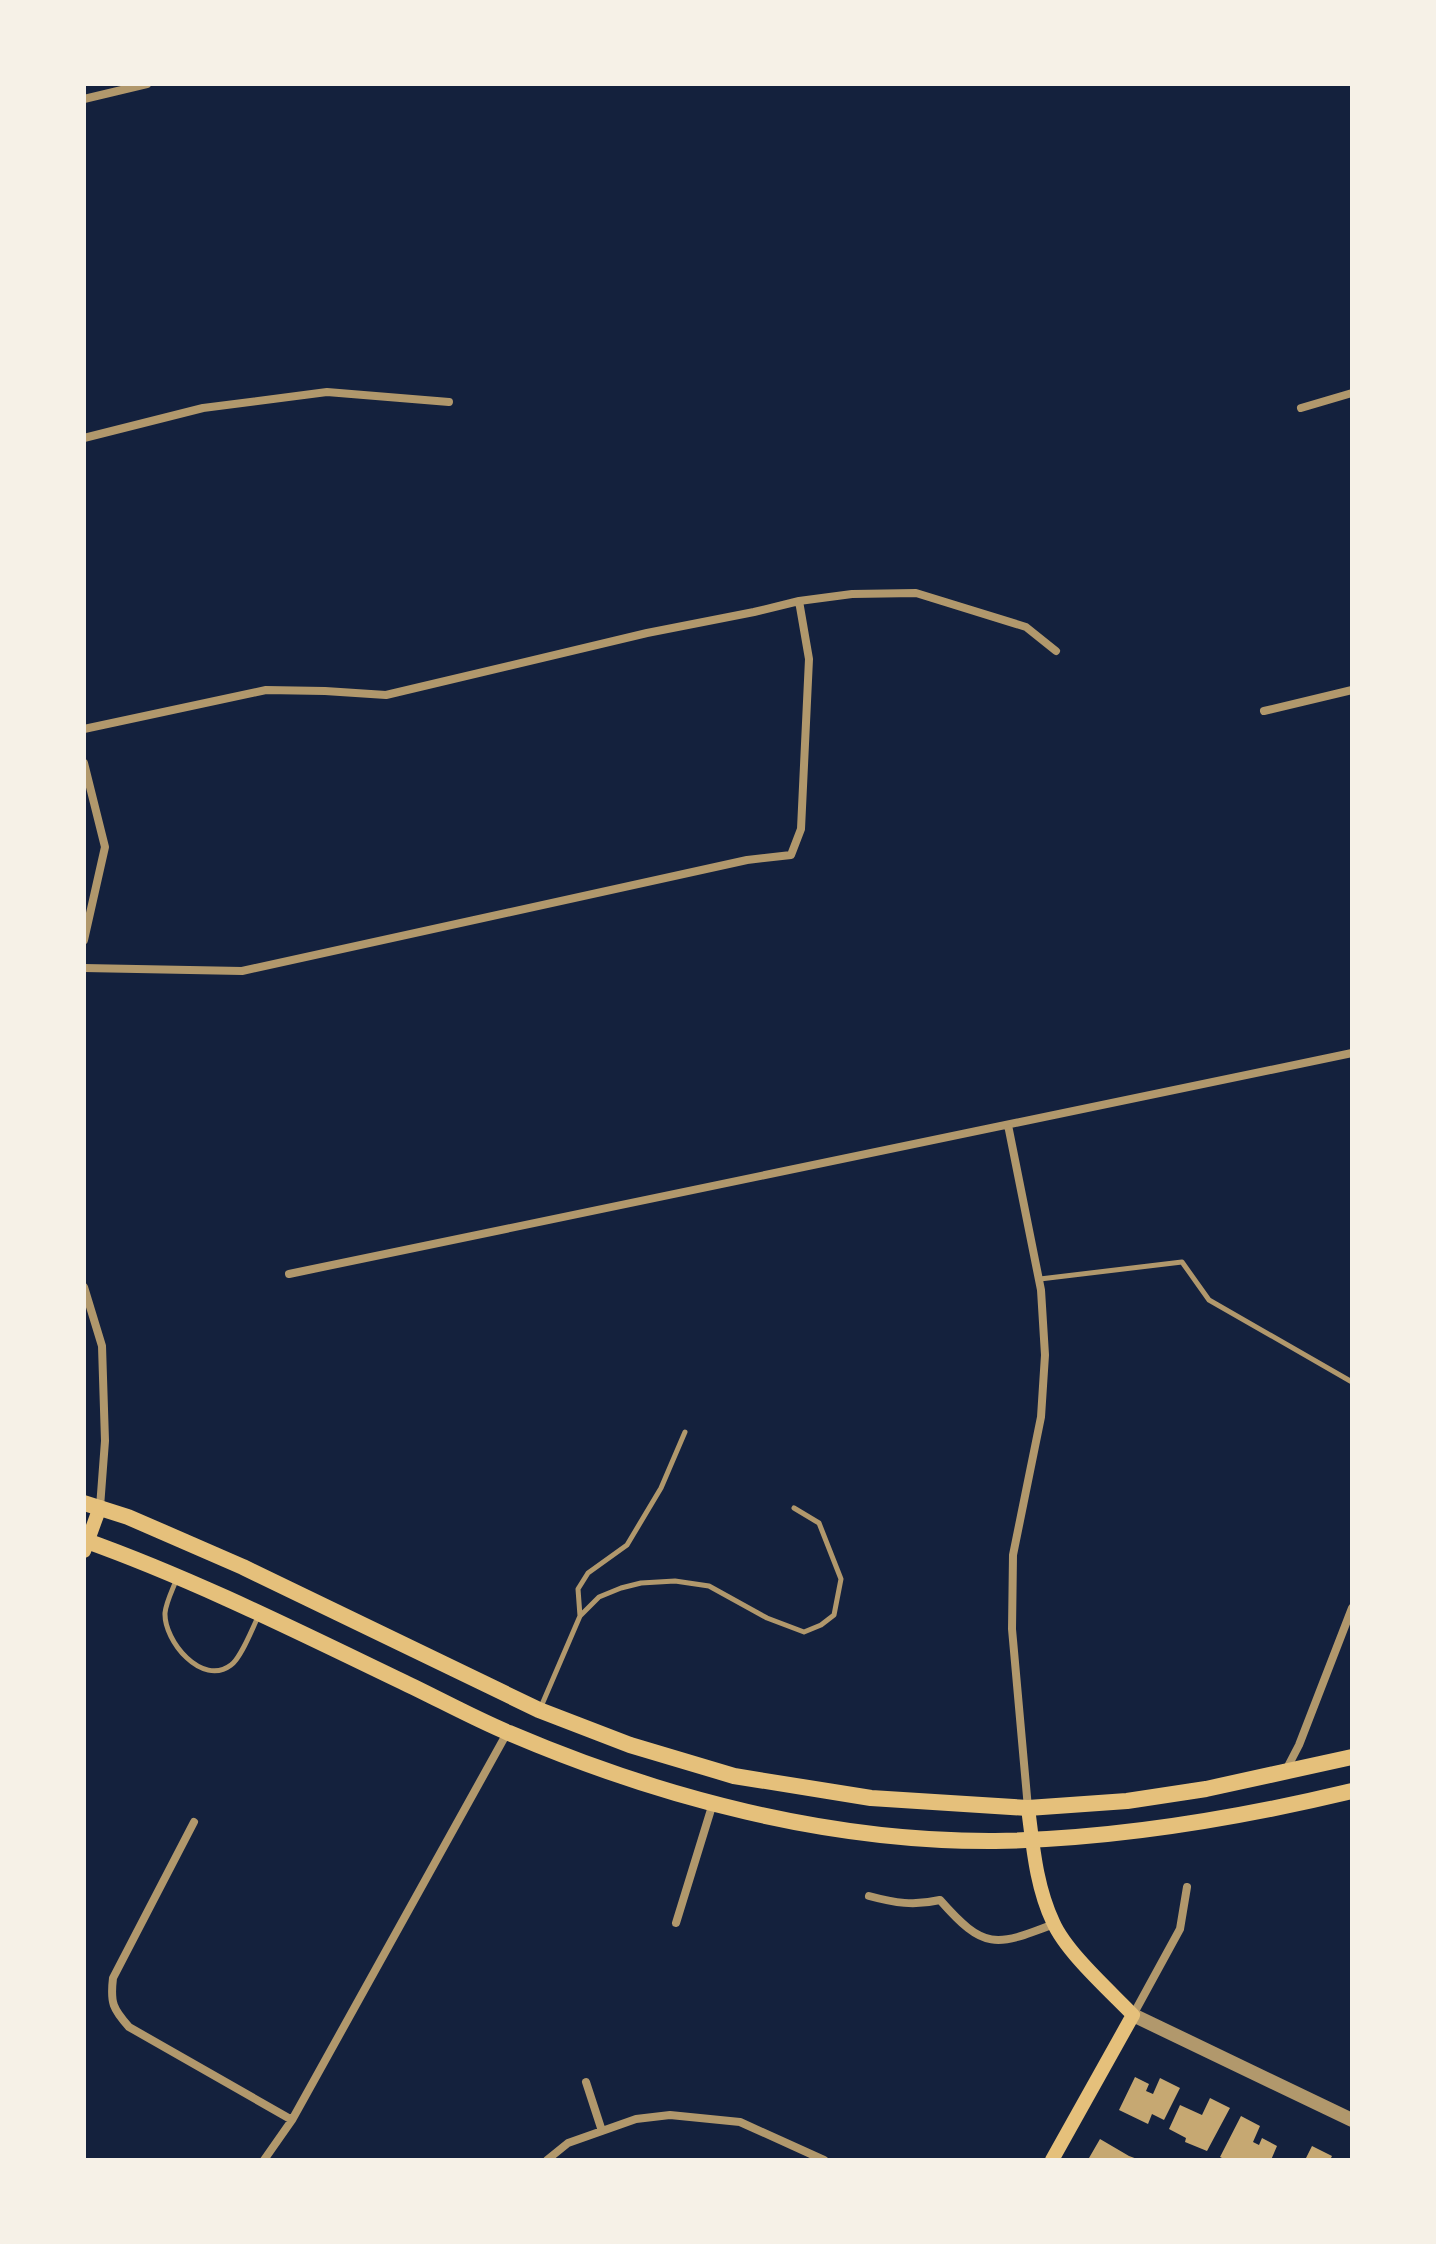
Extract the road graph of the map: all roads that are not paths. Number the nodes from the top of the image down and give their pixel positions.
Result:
1 (147, 84) edge
2 (84, 99) edge
3 (1352, 393) edge
4 (449, 402) dead end
5 (1301, 408) dead end
6 (84, 438) edge
7 (799, 601) junction
8 (1056, 651) dead end
9 (1352, 690) edge
10 (1264, 711) dead end
11 (84, 729) edge
12 (84, 763) edge
13 (84, 940) edge
14 (84, 968) edge
15 (1352, 1053) edge
16 (1008, 1125) junction
17 (289, 1274) dead end
18 (1040, 1279) junction
19 (84, 1287) edge
20 (1352, 1382) edge
21 (685, 1432) dead end
22 (92, 1505) edge
23 (794, 1508) dead end
24 (85, 1544) edge
25 (177, 1577) junction
26 (1352, 1608) edge
27 (260, 1614) junction
28 (580, 1616) junction
29 (539, 1710) junction
30 (507, 1733) junction
31 (1352, 1757) edge
32 (1285, 1773) junction
33 (1352, 1791) edge
34 (713, 1803) junction
35 (1028, 1808) junction
36 (194, 1822) dead end
37 (1032, 1839) junction
38 (1187, 1887) dead end
39 (869, 1896) dead end
40 (676, 1923) dead end
41 (1054, 1924) junction
42 (1133, 2015) junction
43 (586, 2082) dead end
44 (292, 2120) junction
45 (1352, 2120) edge
46 (602, 2131) junction
47 (264, 2160) edge
48 (547, 2160) edge
49 (824, 2160) edge
50 (1052, 2160) edge

1 - 2 street
3 - 5 street
4 - 6 street
7 - 8 street
7 - 11 street
7 - 14 street
9 - 10 street
12 - 13 street
15 - 16 street
16 - 17 street
16 - 18 street
18 - 20 lane
18 - 35 street
19 - 22 street
21 - 28 lane
22 - 24 main road
22 - 29 main road
23 - 28 lane
24 - 25 main road
25 - 27 main road
25 - 27 lane
26 - 32 street
27 - 30 main road
28 - 29 lane
29 - 35 main road
30 - 34 main road
30 - 44 street
31 - 32 main road
32 - 35 main road
33 - 37 main road
34 - 37 main road
34 - 40 street
35 - 37 main road
36 - 44 street
37 - 41 main road
38 - 42 street
39 - 41 street
41 - 42 main road
42 - 45 street
42 - 50 main road
43 - 46 street
44 - 47 street
46 - 48 street
46 - 49 street

